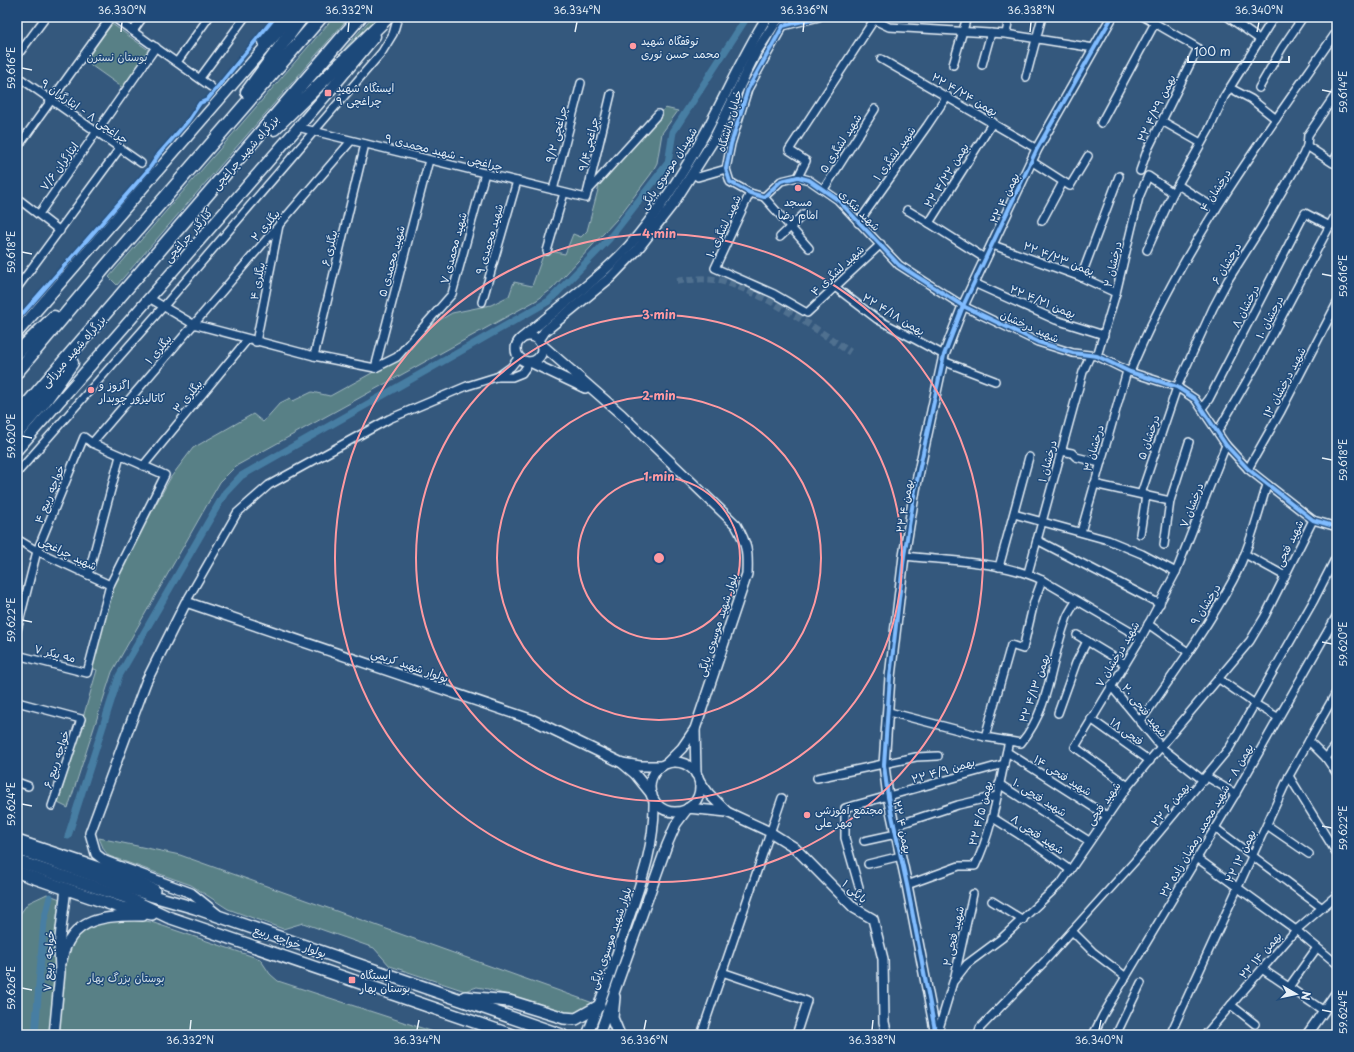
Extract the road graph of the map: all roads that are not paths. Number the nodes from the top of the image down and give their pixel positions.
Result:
1 (46, 17) edge
2 (112, 17) edge
3 (143, 17) edge
4 (209, 17) edge
5 (245, 17) edge
6 (281, 17) edge
7 (291, 17) edge
8 (302, 17) edge
9 (321, 17) edge
10 (360, 17) edge
11 (390, 17) edge
12 (398, 17) edge
13 (767, 17) edge
14 (778, 17) edge
15 (819, 17) edge
16 (967, 17) edge
17 (1010, 17) edge
18 (1042, 17) edge
19 (1112, 17) edge
20 (1144, 17) edge
21 (1228, 17) edge
22 (1274, 17) edge
23 (1303, 17) edge
24 (871, 18) edge
25 (1155, 23) junction
26 (133, 31) junction
27 (962, 31) junction
28 (1337, 31) edge
29 (991, 33) junction
30 (1006, 34) junction
31 (1036, 39) junction
32 (1259, 39) junction
33 (156, 48) junction
34 (1094, 48) junction
35 (260, 51) junction
36 (17, 56) edge
37 (881, 59) dead end
38 (177, 62) junction
39 (953, 65) dead end
40 (982, 65) dead end
41 (17, 76) edge
42 (1026, 77) dead end
43 (200, 78) junction
44 (581, 83) dead end
45 (211, 87) dead end
46 (1230, 88) junction
47 (1259, 88) dead end
48 (1337, 92) edge
49 (611, 94) dead end
50 (946, 96) junction
51 (50, 100) junction
52 (875, 109) dead end
53 (658, 114) dead end
54 (1276, 119) junction
55 (1162, 121) junction
56 (992, 122) junction
57 (1101, 123) dead end
58 (297, 127) junction
59 (314, 131) junction
60 (97, 132) junction
61 (351, 140) junction
62 (1201, 143) junction
63 (365, 144) junction
64 (1307, 146) junction
65 (17, 148) edge
66 (120, 148) junction
67 (1037, 149) junction
68 (1337, 155) edge
69 (1088, 156) dead end
70 (429, 160) junction
71 (1031, 162) junction
72 (141, 163) dead end
73 (189, 169) junction
74 (726, 169) junction
75 (1140, 171) dead end
76 (485, 173) junction
77 (692, 173) junction
78 (1120, 176) dead end
79 (798, 177) junction
80 (517, 181) junction
81 (1062, 182) junction
82 (217, 184) junction
83 (1178, 184) junction
84 (824, 189) junction
85 (553, 190) junction
86 (564, 193) junction
87 (750, 193) junction
88 (1173, 193) junction
89 (587, 195) junction
90 (764, 197) junction
91 (17, 198) edge
92 (1216, 209) junction
93 (907, 210) dead end
94 (1337, 212) edge
95 (39, 214) junction
96 (804, 214) dead end
97 (1042, 221) dead end
98 (858, 223) junction
99 (929, 223) junction
100 (279, 225) junction
101 (1330, 226) junction
102 (791, 227) junction
103 (60, 231) junction
104 (780, 237) dead end
105 (881, 244) junction
106 (993, 245) junction
107 (809, 248) dead end
108 (1147, 250) dead end
109 (547, 251) dead end
110 (986, 259) junction
111 (106, 266) junction
112 (1081, 277) junction
113 (974, 283) junction
114 (129, 287) junction
115 (835, 287) junction
116 (17, 288) edge
117 (1116, 293) junction
118 (149, 298) junction
119 (482, 302) dead end
120 (1337, 303) edge
121 (164, 306) junction
122 (963, 306) junction
123 (807, 313) joint
124 (193, 324) junction
125 (17, 332) edge
126 (1104, 335) junction
127 (521, 339) junction
128 (247, 340) junction
129 (256, 342) junction
130 (540, 342) junction
131 (17, 353) edge
132 (314, 356) junction
133 (1093, 356) junction
134 (519, 357) junction
135 (944, 358) junction
136 (530, 362) junction
137 (375, 368) junction
138 (1128, 371) junction
139 (17, 372) edge
140 (496, 377) junction
141 (995, 381) dead end
142 (1177, 387) junction
143 (598, 395) junction
144 (1202, 408) junction
145 (17, 416) edge
146 (1218, 432) junction
147 (17, 433) edge
148 (1189, 442) dead end
149 (92, 443) junction
150 (1226, 445) junction
151 (17, 450) edge
152 (1061, 450) junction
153 (120, 456) junction
154 (1029, 457) dead end
155 (1100, 463) junction
156 (143, 466) junction
157 (1248, 469) junction
158 (17, 473) edge
159 (1094, 484) junction
160 (1267, 485) junction
161 (1143, 495) junction
162 (1170, 501) junction
163 (1014, 514) junction
164 (1313, 520) junction
165 (1042, 522) junction
166 (1337, 527) edge
167 (1081, 532) junction
168 (1140, 534) dead end
169 (17, 539) edge
170 (1037, 540) junction
171 (1164, 545) dead end
172 (37, 551) junction
173 (1245, 554) junction
174 (1337, 555) edge
175 (904, 556) junction
176 (999, 567) junction
177 (1176, 572) junction
178 (1028, 573) junction
179 (88, 575) junction
180 (1285, 576) junction
181 (1042, 580) junction
182 (110, 585) junction
183 (1076, 601) junction
184 (186, 602) junction
185 (1160, 604) junction
186 (1337, 614) edge
187 (1148, 624) junction
188 (17, 630) edge
189 (1077, 636) dead end
190 (1141, 638) junction
191 (1087, 641) junction
192 (1188, 652) junction
193 (17, 655) edge
194 (1125, 664) junction
195 (1219, 678) junction
196 (1111, 686) junction
197 (1337, 691) edge
198 (17, 702) edge
199 (1255, 704) junction
200 (889, 712) junction
201 (1058, 713) dead end
202 (1279, 718) junction
203 (1091, 719) junction
204 (1140, 722) junction
205 (695, 730) junction
206 (985, 737) junction
207 (1009, 741) junction
208 (1309, 741) junction
209 (1337, 744) edge
210 (1162, 748) junction
211 (1007, 752) junction
212 (938, 756) dead end
213 (1326, 758) junction
214 (1150, 761) junction
215 (622, 763) junction
216 (1004, 764) junction
217 (665, 765) junction
218 (884, 765) junction
219 (1337, 774) edge
220 (697, 776) junction
221 (1289, 776) junction
222 (817, 778) dead end
223 (1205, 779) junction
224 (17, 782) edge
225 (999, 784) junction
226 (28, 786) dead end
227 (1128, 786) junction
228 (1236, 794) junction
229 (997, 796) junction
230 (653, 797) junction
231 (888, 797) junction
232 (782, 798) dead end
233 (52, 806) dead end
234 (688, 808) junction
235 (727, 812) junction
236 (1107, 816) junction
237 (992, 818) junction
238 (1267, 825) junction
239 (1215, 828) junction
240 (895, 830) junction
241 (770, 832) junction
242 (17, 841) edge
243 (864, 841) dead end
244 (1089, 841) junction
245 (17, 849) edge
246 (1309, 854) dead end
247 (1337, 854) edge
248 (900, 856) junction
249 (1253, 856) junction
250 (1197, 858) junction
251 (17, 861) edge
252 (868, 864) dead end
253 (1070, 870) junction
254 (17, 872) edge
255 (907, 885) junction
256 (859, 887) dead end
257 (1238, 887) junction
258 (66, 888) junction
259 (973, 894) dead end
260 (1337, 895) edge
261 (992, 901) dead end
262 (195, 908) junction
263 (1321, 908) junction
264 (168, 917) junction
265 (221, 917) junction
266 (1023, 920) junction
267 (1296, 930) junction
268 (1072, 931) junction
269 (1316, 949) junction
270 (1337, 964) edge
271 (1262, 969) junction
272 (60, 972) junction
273 (722, 972) junction
274 (1126, 977) junction
275 (953, 982) junction
276 (1141, 983) dead end
277 (1289, 987) junction
278 (1337, 992) edge
279 (448, 996) junction
280 (614, 997) junction
281 (1231, 1005) junction
282 (599, 1006) junction
283 (1324, 1011) junction
284 (1255, 1024) dead end
285 (54, 1035) edge
286 (512, 1035) edge
287 (562, 1035) edge
288 (587, 1035) edge
289 (599, 1035) edge
290 (618, 1035) edge
291 (701, 1035) edge
292 (796, 1035) edge
293 (887, 1035) edge
294 (937, 1035) edge
295 (978, 1035) edge
296 (1093, 1035) edge
297 (1116, 1035) edge
298 (1170, 1035) edge
299 (1205, 1035) edge
300 (1307, 1035) edge

1 - 36 street
2 - 26 street
2 - 51 street
3 - 26 street
4 - 38 street
5 - 43 street
6 - 35 main road
7 - 35 main road
8 - 73 highway
9 - 73 highway
10 - 82 highway, بزرگراه شهید چراغچی
11 - 58 main road, کنارگذر چراغچی
11 - 82 highway
12 - 59 street
13 - 127 street, شهیدان موسوی بایگی
14 - 77 street, شهیدان موسوی بایگی
15 - 74 street, خیابان دانشگاه
16 - 27 street
17 - 30 street
18 - 31 street
19 - 34 street, ۲۲ بهمن ۴
20 - 25 street, ۲۲ بهمن ۴/۲۹
21 - 32 street
22 - 32 street
23 - 47 street
24 - 27 street
24 - 79 street
25 - 55 street, ۲۲ بهمن ۴/۲۹
25 - 57 street
26 - 33 street
27 - 29 street
27 - 39 street
28 - 54 street, درخشان ۴
29 - 30 street
29 - 40 street
30 - 31 street
31 - 34 street
31 - 42 street
32 - 46 street
33 - 38 street
33 - 60 street, ایثارگران ۷/۶
34 - 67 street, ۲۲ بهمن ۴
35 - 125 main road
37 - 50 street, ۲۲ بهمن ۴/۲۴
38 - 43 street
41 - 51 street, چراغچی ۸ - ایثارگران ۹
43 - 45 street
44 - 85 street, ۹/۲ چراغچی
46 - 54 street
46 - 62 street
48 - 64 street, درخشان ۶
49 - 89 street, ۹/۴چراغچی
50 - 56 street, ۲۲ بهمن ۴/۲۴
50 - 98 street, شهید لشگری ۱
51 - 60 street, چراغچی ۸ - ایثارگران ۹
51 - 65 street
52 - 84 street, شهید لشگری ۵
53 - 89 street
54 - 92 street, درخشان ۴
55 - 62 street
55 - 75 street, ۲۲ بهمن ۴/۲۹
56 - 67 street, ۲۲ بهمن ۴/۲۴
56 - 99 street, ۲۲ بهمن ۴/۲۲
58 - 59 street, ۹ چراغچی - شهید محمدی
58 - 118 main road, کنارگذر چراغچی
59 - 61 street, ۹ چراغچی - شهید محمدی
59 - 121 street
60 - 66 street, چراغچی ۸ - ایثارگران ۹
60 - 95 street, ایثارگران ۷/۶
61 - 63 street, ۹ چراغچی - شهید محمدی
61 - 100 street, بیگلری ۲
62 - 83 street
63 - 70 street, ۹ چراغچی - شهید محمدی
63 - 132 street, بیگلری ۶
64 - 68 street
64 - 142 street, درخشان ۶
66 - 72 street, چراغچی ۸ - ایثارگران ۹
66 - 103 street
67 - 71 street, ۲۲ بهمن ۴
69 - 81 street
70 - 76 street, ۹ چراغچی - شهید محمدی
70 - 137 street, شهید محمدی ۵
71 - 81 street
71 - 106 street, ۲۲ بهمن ۴
73 - 111 highway
74 - 77 street
74 - 87 street, خیابان دانشگاه
76 - 80 street, ۹ چراغچی - شهید محمدی
76 - 137 street, شهید محمدی ۷
77 - 130 street, شهیدان موسوی بایگی
78 - 112 street
79 - 84 street, شهید شکری
79 - 90 street
80 - 85 street, ۹ چراغچی - شهید محمدی
80 - 119 street, شهید محمدی ۹
81 - 97 street
82 - 114 highway, بزرگراه شهید چراغچی
83 - 88 street
83 - 92 street
84 - 98 street, شهید شکری
85 - 86 street, ۹ چراغچی - شهید محمدی
86 - 89 street, ۹ چراغچی - شهید محمدی
86 - 109 street
87 - 90 street, خیابان دانشگاه
87 - 123 street, شهید لشگری ۱۰
88 - 108 street
88 - 117 street, درخشان ۲
90 - 102 street
91 - 95 street
92 - 138 street, درخشان ۴
93 - 99 street
94 - 101 street, درحشان ۱۰
95 - 103 street
96 - 102 street
98 - 105 street, شهید شکری
99 - 110 street, ۲۲ بهمن ۴/۲۲
100 - 124 street, بیگلری ۲
100 - 129 street, بیگلری ۴
101 - 144 street, درخشان ۸
101 - 146 street, درحشان ۱۰
102 - 104 street
102 - 107 street
103 - 116 street
105 - 115 street, شهید لشگری ۴
105 - 122 street, شهید شکری
106 - 110 street, ۲۲ بهمن ۴
106 - 112 street, ۲۲ بهمن ۴/۲۳
110 - 113 street, ۲۲ بهمن ۴
111 - 131 highway
111 - 139 highway
112 - 117 street, ۲۲ بهمن ۴/۲۳
113 - 122 street, ۲۲ بهمن ۴
113 - 126 street, ۲۲ بهمن ۴/۲۱
114 - 145 highway, بزرگراه شهید میرزائی
114 - 147 highway
115 - 123 street, شهید لشگری ۴
115 - 135 street, ۲۲ بهمن ۴/۱۸
117 - 126 street, درخشان ۲
118 - 121 street
118 - 151 main road, کنارگذر چراغچی
120 - 157 street, شهید درخشان ۱۲
121 - 124 street
121 - 158 street
122 - 133 street, شهید درخشان
122 - 135 street, ۲۲ بهمن ۴
124 - 128 street
124 - 149 street, بیگلری ۱
126 - 133 street, درخشان ۲
127 - 130 street
127 - 134 street
128 - 129 street
128 - 156 street, بیگلری ۳
129 - 132 street
130 - 136 street
130 - 143 street, بلوار شهید موسوی بایگی
132 - 137 street
133 - 138 street, شهید درخشان
133 - 152 street, درخشان ۱
134 - 136 street
134 - 140 street
135 - 141 street, ۲۲ بهمن ۴/۱۸
135 - 175 street, ۲۲ بهمن ۴
136 - 140 street
136 - 143 street, بلوار شهید موسوی بایگی
138 - 142 street, شهید درخشان
138 - 155 street, درخشان ۳
140 - 184 street
142 - 144 street, شهید درخشان
142 - 161 street, درخشان ۵
143 - 205 street, بلوار شهید موسوی بایگی
144 - 146 street, شهید درخشان
146 - 150 street, شهید درخشان
148 - 162 street
149 - 153 street
149 - 172 street, خواجه ربیع ۴
150 - 157 street, شهید درخشان
150 - 177 street, درخشان ۷
152 - 155 street
152 - 165 street, درخشان ۱
153 - 156 street
153 - 179 street
154 - 163 street
155 - 159 street, درخشان ۳
156 - 182 street
157 - 160 street, شهید درخشان
159 - 161 street
159 - 167 street, درخشان ۳
160 - 164 street, شهید درخشان
160 - 173 street, درخشان ۹
161 - 162 street
161 - 168 street, درخشان ۵
162 - 171 street
163 - 165 street
163 - 176 street
164 - 166 street
164 - 180 street, شهید فتحی
165 - 167 street
165 - 170 street, درخشان ۱
167 - 177 street
169 - 172 street, شهید چراغچی
170 - 178 street, درخشان ۱
170 - 185 street
172 - 179 street, شهید چراغچی
172 - 188 street, خواجه ربیع ۴
173 - 180 street, شهید فتحی
173 - 192 street, درخشان ۹
174 - 199 street, ۲۲ بهمن ۶
175 - 176 street
175 - 200 street, ۲۲ بهمن ۴
176 - 178 street
177 - 185 street, شهید درخشان ۷
178 - 181 street
179 - 182 street, شهید چراغچی
180 - 195 street, شهید فتحی
181 - 183 street
181 - 206 street
182 - 193 street, مه پیکر ۷
183 - 190 street
183 - 207 street, ۲۲ بهمن ۴/۱۳
184 - 215 street, بولوار شهيد كريمي
184 - 265 street
185 - 187 street, شهید درخشان ۷
186 - 202 street, ۲۲ بهمن ۸ - شهید محمد رمضان زاده
187 - 190 street, شهید درخشان ۷
187 - 192 street
189 - 191 street
190 - 194 street, شهید درخشان ۷
191 - 194 street
191 - 201 street
192 - 204 street, درخشان ۹
194 - 196 street, شهید درخشان ۷
195 - 199 street
195 - 210 street, شهید فتحی
196 - 203 street, شهید درخشان ۷
196 - 204 street, شهید فتحی ۲۰
197 - 208 street, ۲۲ بهمن ۱۲
198 - 233 street, خواجه ربیع ۶
199 - 202 street
199 - 223 street, ۲۲ بهمن ۶
200 - 206 street, ۲۲ بهمن ۴/۱۳
200 - 218 street, ۲۲ بهمن ۴
202 - 228 street, ۲۲ بهمن ۸ - شهید محمد رمضان زاده
203 - 214 street, فتحی ۱۸
203 - 227 street, شهید درخشان ۷
204 - 210 street, شهید فتحی ۲۰
205 - 217 street, بلوار شهید موسوی بایگی
205 - 220 street, بلوار شهید موسوی بایگی
206 - 207 street, ۲۲ بهمن ۴/۱۳
207 - 211 street, ۲۲ بهمن ۴/۵
208 - 213 street
208 - 221 street, ۲۲ بهمن ۱۲
209 - 213 street
210 - 214 street, شهید فتحی
210 - 223 street, شهید فتحی ۲۰
211 - 216 street, ۲۲ بهمن ۴/۵
211 - 236 street, شهید فتحی ۱۴
212 - 218 street
213 - 219 street
214 - 227 street, شهید فتحی
215 - 217 street, بولوار شهيد كريمي
215 - 230 street, بولوار شهيد كريمي
216 - 225 street, ۲۲ بهمن ۴/۵
216 - 231 street, ۲۲ بهمن ۴/۹
217 - 220 street
217 - 230 street
218 - 222 street
218 - 231 street, ۲۲ بهمن ۴
220 - 234 street
220 - 235 street
221 - 238 street, ۲۲ بهمن ۱۲
221 - 247 street
223 - 228 street, شهید فتحی ۲۰
223 - 268 street, ۲۲ بهمن ۶
224 - 226 street
225 - 229 street, ۲۲ بهمن ۴/۵
225 - 244 street, شهید فتحی ۱۰
227 - 236 street, شهید فتحی
228 - 239 street, ۲۲ بهمن ۸ - شهید محمد رمضان زاده
229 - 237 street, ۲۲ بهمن ۴/۵
229 - 240 street
230 - 234 street
230 - 282 street, بلوار شهید موسوی بایگی
231 - 240 street, ۲۲ بهمن ۴
231 - 256 street, ۲۲ بهمن ۴/۹
232 - 241 street
234 - 235 street
234 - 280 street, بلوار شهید موسوی بایگی
235 - 241 street, بایگی ۱
236 - 244 street, شهید فتحی
237 - 253 street, شهید فتحی ۸
237 - 255 street, ۲۲ بهمن ۴/۵
238 - 246 street
238 - 249 street, ۲۲ بهمن ۱۲
239 - 249 street
239 - 250 street, ۲۲ بهمن ۸ - شهید محمد رمضان زاده
240 - 243 street
240 - 248 street, ۲۲ بهمن ۴
241 - 273 street
241 - 293 street, بایگی ۱
242 - 262 main road
244 - 253 street, شهید فتحی
245 - 262 main road, بولوار خواجه ربیع
248 - 252 street
248 - 255 street, ۲۲ بهمن ۴
249 - 257 street, ۲۲ بهمن ۱۲
249 - 263 street
250 - 257 street
250 - 274 street, ۲۲ بهمن ۸ - شهید محمد رمضان زاده
251 - 264 main road, بولوار خواجه ربیع
253 - 266 street, شهید فتحی
254 - 258 main road
255 - 294 street, ۲۲ بهمن ۴
257 - 267 street
257 - 298 street, ۲۲ بهمن ۱۲
258 - 264 main road
258 - 272 street, خواجه ربیع ۷
259 - 275 street, شهید فتحی ۲
260 - 263 street, ۲۲ بهمن ۱۴
261 - 266 street
262 - 265 main road, بولوار خواجه ربیع
263 - 267 street, ۲۲ بهمن ۱۴
264 - 272 street
264 - 286 main road, بولوار خواجه ربیع
265 - 279 main road, بولوار خواجه ربیع
266 - 275 street, شهید فتحی
267 - 269 street
267 - 271 street, ۲۲ بهمن ۱۴
268 - 274 street
268 - 295 street, ۲۲ بهمن ۶
269 - 270 street
269 - 277 street
271 - 277 street
271 - 281 street, ۲۲ بهمن ۱۴
272 - 285 street, خواجه ربیع ۷
273 - 291 street
273 - 292 street
274 - 296 street, ۲۲ بهمن ۸ - شهید محمد رمضان زاده
275 - 294 street, شهید فتحی
276 - 297 street
277 - 283 street
278 - 283 street
279 - 282 main road
279 - 287 main road, بولوار خواجه ربیع
280 - 289 street, بلوار شهید موسوی بایگی
280 - 290 main road
281 - 284 street
281 - 299 street, ۲۲ بهمن ۱۴
282 - 288 street, بلوار شهید موسوی بایگی
283 - 300 street

